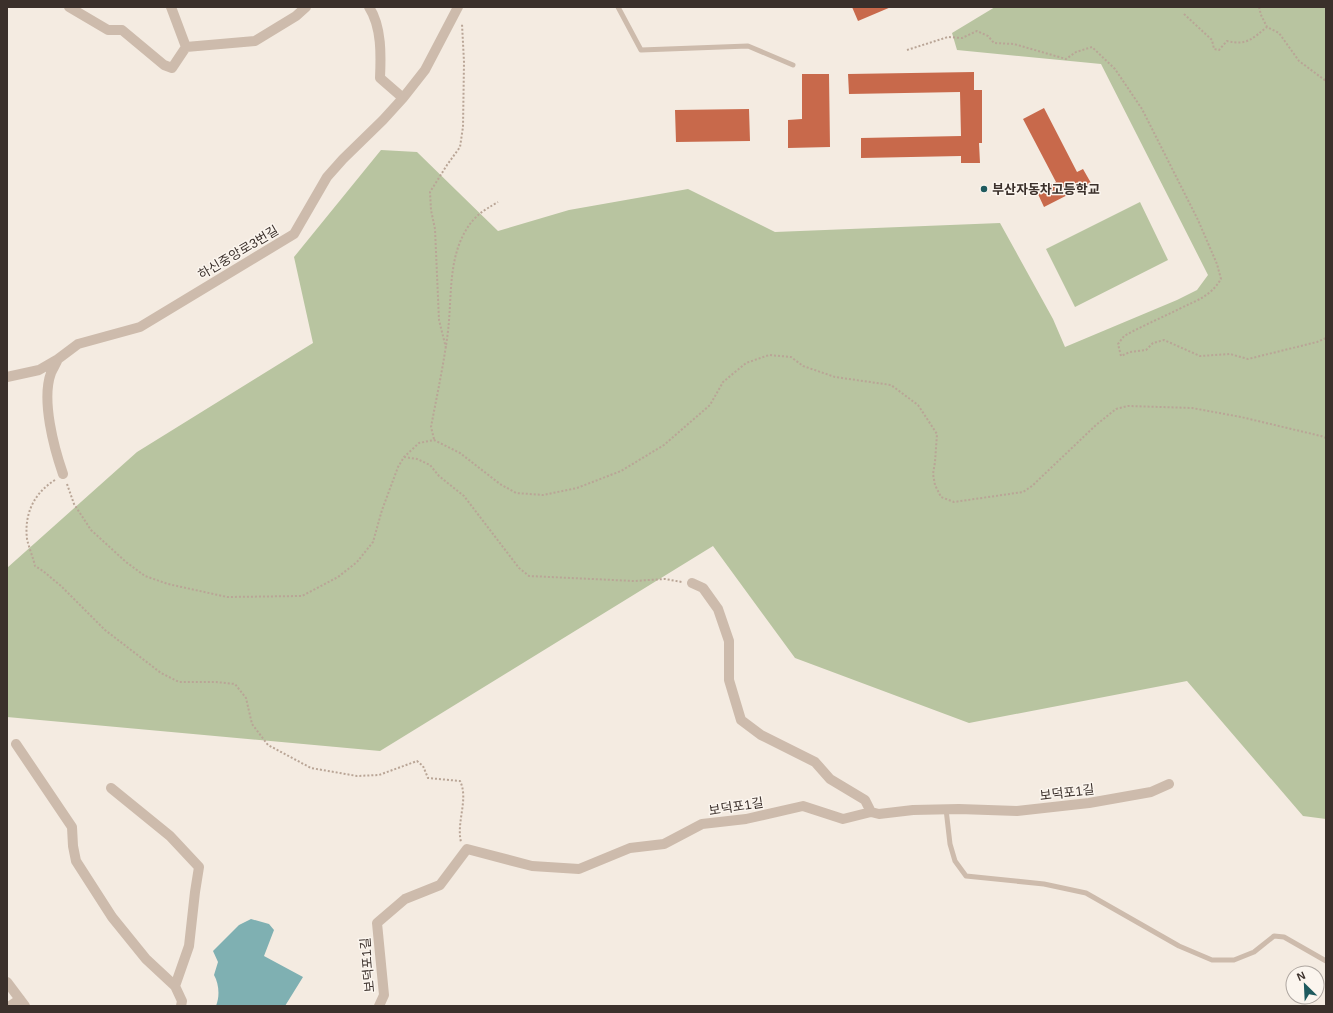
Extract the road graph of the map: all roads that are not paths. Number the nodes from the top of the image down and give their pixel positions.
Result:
1 (69, 7) edge
2 (171, 7) edge
3 (306, 7) edge
4 (369, 7) edge
5 (618, 7) edge
6 (458, 8) edge
7 (186, 48) junction
8 (793, 65) dead end
9 (403, 98) junction
10 (58, 359) junction
11 (7, 378) edge
12 (63, 474) road end
13 (692, 583) road end
14 (16, 744) dead end
15 (1169, 784) dead end
16 (111, 788) dead end
17 (946, 809) junction
18 (871, 812) junction
19 (1326, 961) edge
20 (7, 982) edge
21 (175, 986) junction
22 (22, 1002) edge
23 (10, 1006) edge
24 (181, 1006) edge
25 (379, 1006) edge

1 - 7 street
2 - 7 street
3 - 7 street
4 - 9 street
5 - 8 lane
6 - 9 street, 하신중앙로3번길
9 - 10 street, 하신중앙로3번길
10 - 11 street, 하신중앙로3번길
10 - 12 street
13 - 18 street
14 - 21 street
15 - 17 street, 보덕포1길
16 - 21 street
17 - 18 street, 보덕포1길
17 - 19 lane
18 - 25 street, 보덕포1길
20 - 22 street
21 - 24 street
22 - 23 street

